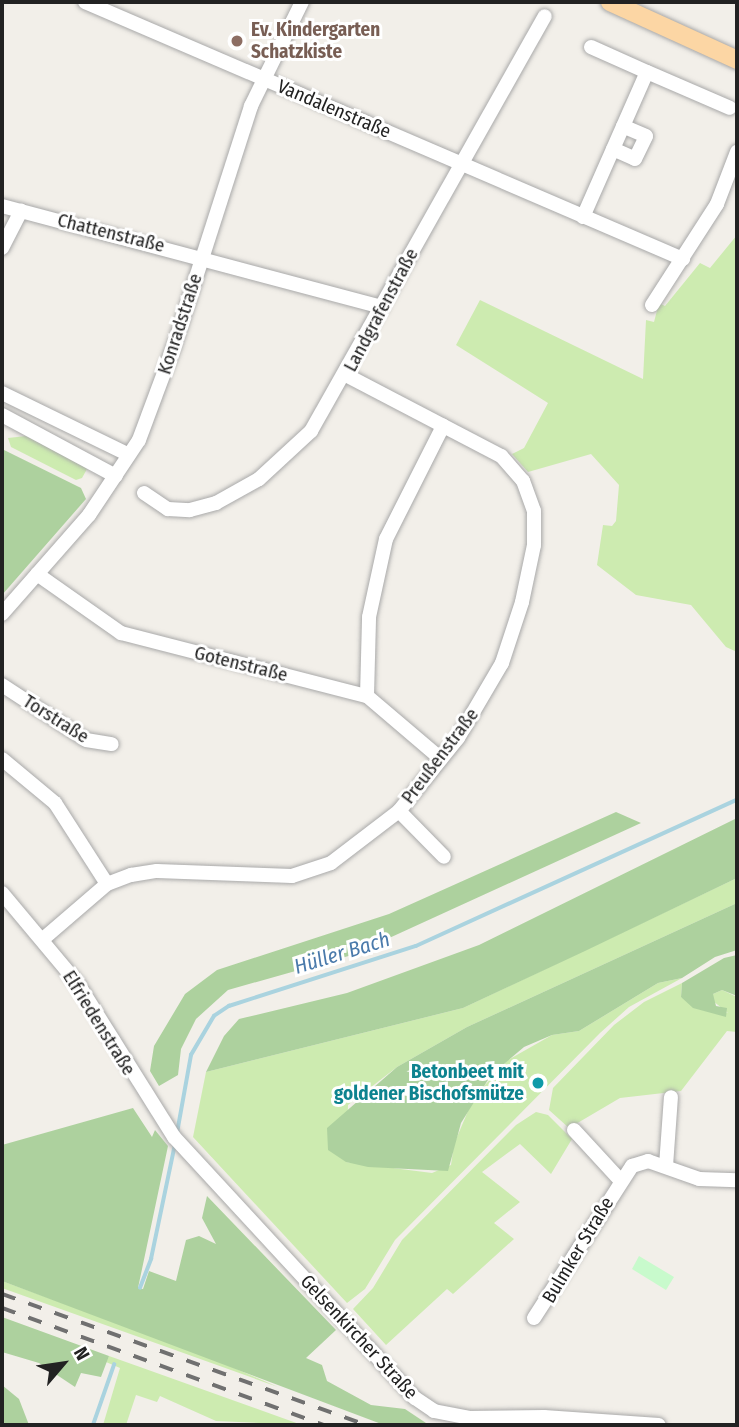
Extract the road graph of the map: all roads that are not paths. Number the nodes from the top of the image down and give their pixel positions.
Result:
1 (85, 2) edge
2 (302, 2) edge
3 (610, 2) edge
4 (545, 16) dead end
5 (591, 47) dead end
6 (737, 60) edge
7 (647, 72) junction
8 (262, 79) junction
9 (730, 107) dead end
10 (623, 126) junction
11 (613, 149) junction
12 (737, 152) edge
13 (462, 162) junction
14 (2, 206) edge
15 (20, 211) junction
16 (583, 217) junction
17 (2, 248) edge
18 (202, 256) junction
19 (683, 259) junction
20 (652, 305) dead end
21 (382, 307) junction
22 (346, 375) junction
23 (2, 393) edge
24 (2, 415) edge
25 (443, 426) junction
26 (129, 455) junction
27 (116, 476) junction
28 (144, 494) dead end
29 (37, 573) junction
30 (2, 614) edge
31 (2, 685) edge
32 (367, 696) junction
33 (111, 744) dead end
34 (441, 758) junction
35 (2, 759) edge
36 (399, 811) junction
37 (444, 857) dead end
38 (107, 884) junction
39 (2, 893) edge
40 (43, 939) junction
41 (140, 1090) joint
42 (671, 1097) dead end
43 (574, 1130) dead end
44 (666, 1166) junction
45 (620, 1180) junction
46 (737, 1180) edge
47 (534, 1318) dead end
48 (481, 1422) edge
49 (659, 1425) edge

1 - 8 street, Vandalenstraße
2 - 8 street, Konradstraße
3 - 6 main road
4 - 13 street, Landgrafenstraße
5 - 7 street
7 - 9 street
7 - 10 street
8 - 13 street, Vandalenstraße
8 - 18 street, Konradstraße
10 - 11 street
10 - 11 street
11 - 16 street
12 - 19 street
13 - 16 street, Vandalenstraße
13 - 21 street, Landgrafenstraße
14 - 15 street, Chattenstraße
15 - 17 street
15 - 18 street, Chattenstraße
16 - 19 street, Vandalenstraße
18 - 21 street, Chattenstraße
18 - 26 street, Konradstraße
19 - 20 street
21 - 22 street, Landgrafenstraße
22 - 25 street, Preußenstraße
22 - 28 street, Landgrafenstraße
23 - 26 street
24 - 27 street
25 - 32 street
25 - 34 street, Preußenstraße
26 - 27 street, Konradstraße
27 - 29 street, Konradstraße
29 - 30 street, Konradstraße
29 - 32 street, Gotenstraße
31 - 33 street, Torstraße
32 - 34 street, Gotenstraße
34 - 36 street, Preußenstraße
35 - 38 street
36 - 37 street
36 - 38 street, Preußenstraße
38 - 40 street, Preußenstraße
39 - 40 street, Elfriedenstraße
40 - 41 street, Elfriedenstraße
41 - 48 street, Gelsenkircher Straße
42 - 44 street
43 - 45 street, Bulmker Straße
44 - 45 street, Bulmker Straße
44 - 46 street, Bulmker Straße
45 - 47 street, Bulmker Straße
48 - 49 street, Gelsenkircher Straße

